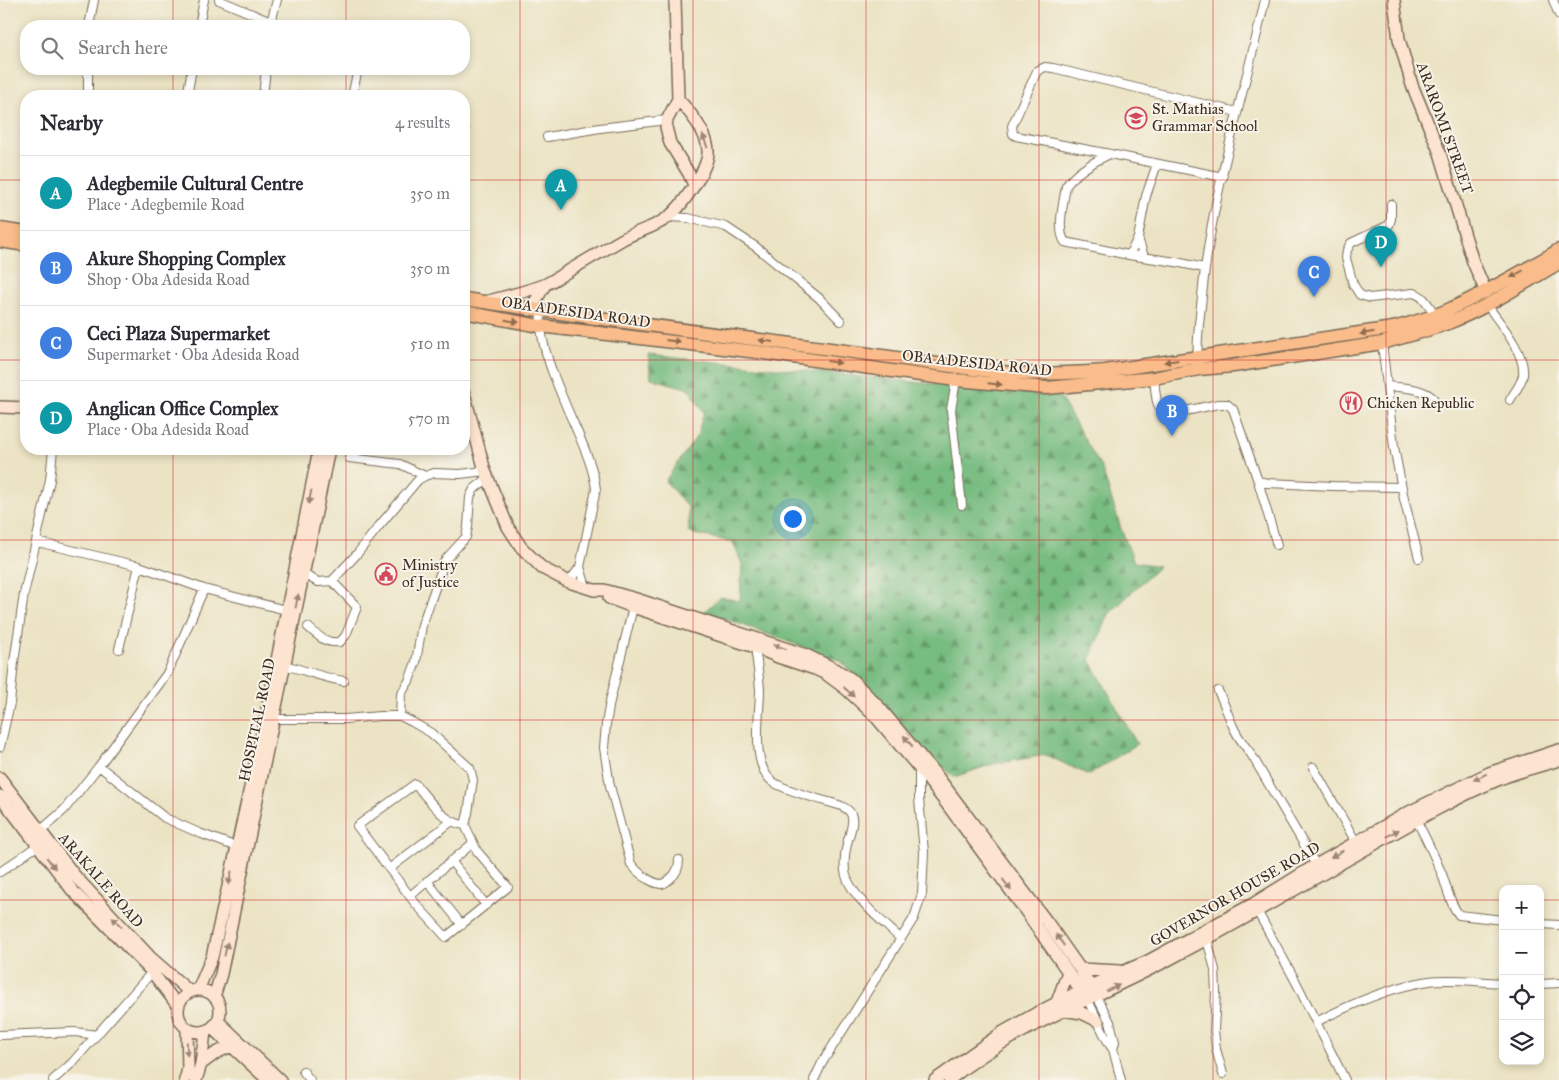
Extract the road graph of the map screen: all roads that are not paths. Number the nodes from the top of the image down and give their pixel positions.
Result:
1 (94, 0) edge
2 (204, 0) edge
3 (219, 0) edge
4 (277, 0) edge
5 (675, 0) edge
6 (1265, 0) edge
7 (1394, 0) edge
8 (1553, 0) edge
9 (1559, 15) edge
10 (90, 20) edge
11 (200, 20) edge
12 (262, 20) edge
13 (272, 20) edge
14 (88, 75) edge
15 (191, 75) edge
16 (265, 75) edge
17 (357, 75) edge
18 (88, 90) edge
19 (188, 90) edge
20 (264, 90) edge
21 (353, 90) edge
22 (678, 99) junction
23 (1237, 112) junction
24 (667, 120) junction
25 (547, 137) dead end
26 (1110, 154) junction
27 (1157, 164) junction
28 (1223, 177) junction
29 (694, 185) junction
30 (1391, 204) dead end
31 (668, 217) junction
32 (0, 229) edge
33 (20, 232) edge
34 (1138, 238) junction
35 (0, 241) edge
36 (20, 244) edge
37 (1559, 250) edge
38 (1129, 255) junction
39 (1144, 257) junction
40 (1559, 263) edge
41 (1204, 268) junction
42 (545, 285) junction
43 (1487, 298) junction
44 (470, 300) edge
45 (485, 302) junction
46 (536, 311) junction
47 (470, 313) edge
48 (1435, 315) junction
49 (841, 320) dead end
50 (540, 326) junction
51 (1382, 343) junction
52 (1198, 363) junction
53 (1154, 378) junction
54 (956, 380) junction
55 (1387, 386) junction
56 (1433, 398) dead end
57 (1510, 400) dead end
58 (0, 407) edge
59 (20, 408) edge
60 (470, 415) edge
61 (52, 455) edge
62 (318, 455) edge
63 (329, 455) edge
64 (350, 458) dead end
65 (486, 475) junction
66 (425, 476) junction
67 (1258, 481) junction
68 (1402, 486) junction
69 (962, 505) dead end
70 (37, 542) junction
71 (1277, 545) dead end
72 (1419, 558) dead end
73 (139, 566) junction
74 (580, 567) junction
75 (303, 574) junction
76 (332, 581) junction
77 (569, 582) junction
78 (204, 589) junction
79 (590, 589) junction
80 (633, 607) junction
81 (286, 610) junction
82 (308, 628) dead end
83 (755, 647) junction
84 (119, 649) dead end
85 (284, 665) junction
86 (344, 681) dead end
87 (1218, 691) dead end
88 (400, 716) junction
89 (273, 719) junction
90 (0, 747) edge
91 (1559, 750) edge
92 (1559, 760) edge
93 (99, 766) junction
94 (1313, 767) dead end
95 (919, 768) junction
96 (0, 778) edge
97 (0, 796) edge
98 (1416, 820) junction
99 (452, 821) junction
100 (464, 825) junction
101 (40, 831) junction
102 (1356, 842) junction
103 (473, 843) junction
104 (37, 846) junction
105 (237, 848) junction
106 (679, 860) dead end
107 (451, 861) junction
108 (1316, 865) junction
109 (389, 868) junction
110 (0, 872) edge
111 (427, 881) junction
112 (410, 896) junction
113 (486, 905) junction
114 (1255, 908) junction
115 (1499, 920) edge
116 (462, 924) junction
117 (1544, 924) edge
118 (1559, 925) edge
119 (900, 938) junction
120 (1207, 939) junction
121 (1080, 969) junction
122 (1125, 971) junction
123 (152, 972) junction
124 (1068, 972) junction
125 (1559, 983) edge
126 (1499, 984) edge
127 (1544, 984) edge
128 (194, 991) junction
129 (1089, 993) junction
130 (214, 997) junction
131 (178, 1006) junction
132 (1060, 1006) junction
133 (1098, 1021) junction
134 (1316, 1022) junction
135 (212, 1027) junction
136 (187, 1029) junction
137 (0, 1035) edge
138 (97, 1035) junction
139 (231, 1046) junction
140 (1113, 1048) junction
141 (201, 1064) junction
142 (303, 1071) dead end
143 (1223, 1074) dead end
144 (53, 1080) edge
145 (185, 1080) edge
146 (196, 1080) edge
147 (268, 1080) edge
148 (280, 1080) edge
149 (310, 1080) edge
150 (814, 1080) edge
151 (935, 1080) edge
152 (949, 1080) edge
153 (1121, 1080) edge
154 (1345, 1080) edge

1 - 10 street
2 - 11 street
3 - 12 street
4 - 13 street
5 - 22 street
6 - 23 street
7 - 43 street, ARAROMI STREET
8 - 9 street
14 - 18 street
15 - 19 street
16 - 20 street
17 - 21 street
22 - 24 street
29 -> 22 street
23 - 26 street
23 - 28 street
24 - 25 street
24 - 29 street
26 - 27 street
26 - 38 street
27 - 28 street
27 - 34 street
28 - 41 street
29 - 31 street
30 - 48 street
31 - 42 street
31 - 49 street
32 - 33 main road
34 - 38 street
34 - 39 street
35 - 36 main road
37 -> 43 main road, OBA ADESIDA ROAD
38 - 39 street
39 - 41 street
40 - 43 main road, OBA ADESIDA ROAD
41 - 52 street
42 - 45 street
42 - 46 street
43 - 48 main road, OBA ADESIDA ROAD
43 - 51 main road, OBA ADESIDA ROAD
43 - 57 street
44 - 45 main road, OBA ADESIDA ROAD
45 - 46 main road, OBA ADESIDA ROAD
46 - 50 street
52 -> 46 main road, OBA ADESIDA ROAD
47 -> 50 main road, OBA ADESIDA ROAD
48 -> 52 main road, OBA ADESIDA ROAD
50 -> 54 main road, OBA ADESIDA ROAD
50 - 74 street
51 - 52 main road, OBA ADESIDA ROAD
51 - 55 street
52 - 53 main road, OBA ADESIDA ROAD
54 -> 53 main road, OBA ADESIDA ROAD
53 - 67 street
54 - 69 street
55 - 56 street
55 - 68 street
58 - 59 street
60 - 65 street
61 - 70 street
62 -> 81 street, HOSPITAL ROAD
63 - 75 street, HOSPITAL ROAD
64 - 66 street
65 - 66 street
65 - 77 street
65 - 88 street
66 - 76 street
67 - 68 street
67 - 71 street
68 - 72 street
70 - 73 street
70 - 90 street
73 - 78 street
73 - 84 street
74 - 77 street
74 - 79 street
75 - 76 street
85 -> 75 street, HOSPITAL ROAD
76 - 82 street
77 - 79 street
78 - 81 street
78 - 93 street
79 - 80 street
121 -> 79 street
80 - 83 street
80 - 106 street
81 - 105 street, HOSPITAL ROAD
83 -> 95 street
83 - 119 street
85 - 86 street
85 - 89 street, HOSPITAL ROAD
87 - 108 street
88 - 89 street
88 - 100 street
130 -> 89 street, HOSPITAL ROAD
91 -> 102 street, GOVERNOR HOUSE ROAD
92 - 98 street, GOVERNOR HOUSE ROAD
93 - 101 street
93 - 105 street
94 - 102 street
95 - 119 street
95 -> 124 street
96 - 101 street, ARAKALE ROAD
97 - 104 street, ARAKALE ROAD
114 -> 98 street, GOVERNOR HOUSE ROAD
98 - 115 street
99 - 100 street
99 - 109 street
99 - 109 street
100 - 103 street
128 -> 101 street, ARAKALE ROAD
102 -> 108 street, GOVERNOR HOUSE ROAD
103 - 107 street
103 - 113 street
104 - 110 street
104 -> 123 street, ARAKALE ROAD
105 -> 128 street, HOSPITAL ROAD
107 - 111 street
107 - 113 street
108 - 114 street, GOVERNOR HOUSE ROAD
109 - 112 street
111 - 112 street
111 - 116 street
112 - 116 street
113 - 116 street
114 - 120 street, GOVERNOR HOUSE ROAD
114 - 122 street, GOVERNOR HOUSE ROAD
114 - 134 street
117 - 118 street
119 - 150 street
129 -> 120 street, GOVERNOR HOUSE ROAD
120 - 143 street
121 - 122 street
121 - 129 street
122 - 129 street, GOVERNOR HOUSE ROAD
123 - 131 street, ARAKALE ROAD
123 - 138 street
124 - 129 street
124 - 132 street
125 - 127 street
126 - 134 street
128 - 130 street
128 - 131 street
129 - 132 street, GOVERNOR HOUSE ROAD
129 - 133 street
129 - 140 street
130 - 135 street
131 - 136 street
132 - 133 street
132 - 151 street, GOVERNOR HOUSE ROAD
132 - 152 street, GOVERNOR HOUSE ROAD
133 - 140 street
134 - 154 street
135 - 136 street
135 - 139 street
135 - 141 street
135 - 148 street
136 -> 145 street
137 - 138 street
138 - 144 street
139 - 141 street
139 - 147 street
140 - 153 street
141 - 146 street
142 - 149 street

